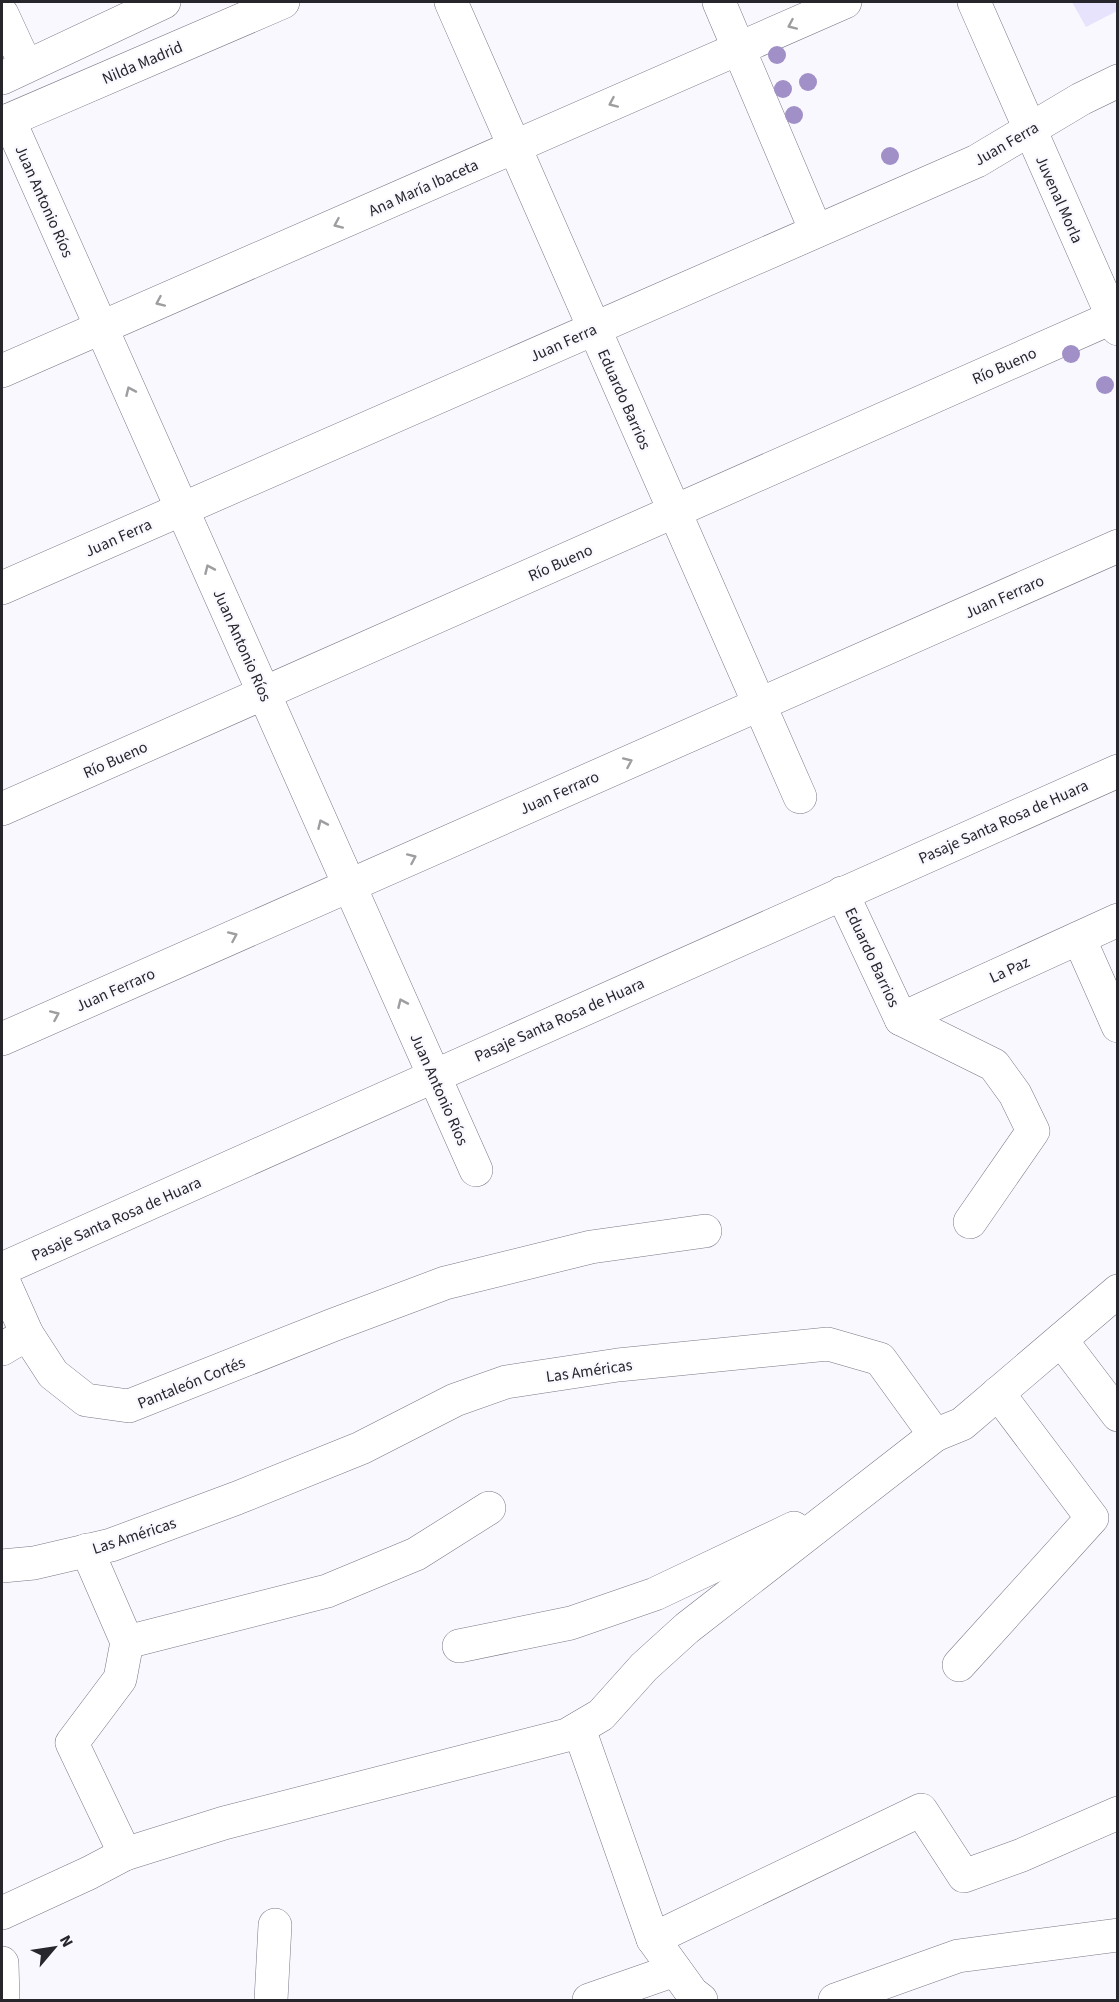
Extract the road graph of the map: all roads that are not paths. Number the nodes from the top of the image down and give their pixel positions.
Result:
1 (164, 2) edge
2 (283, 2) edge
3 (451, 2) edge
4 (719, 2) edge
5 (845, 2) edge
6 (974, 2) edge
7 (2, 14) edge
8 (739, 48) junction
9 (14, 72) edge
10 (1118, 81) edge
11 (5, 122) edge
12 (1030, 130) junction
13 (514, 147) junction
14 (816, 231) junction
15 (1116, 321) edge
16 (102, 327) junction
17 (594, 328) junction
18 (2, 371) edge
19 (182, 509) junction
20 (674, 512) junction
21 (1118, 546) edge
22 (2, 588) edge
23 (264, 693) junction
24 (759, 704) junction
25 (1118, 771) edge
26 (800, 797) dead end
27 (2, 809) edge
28 (349, 885) junction
29 (843, 893) junction
30 (1118, 920) edge
31 (1078, 938) junction
32 (902, 1019) junction
33 (1118, 1026) edge
34 (2, 1039) edge
35 (434, 1075) junction
36 (476, 1170) dead end
37 (970, 1222) dead end
38 (705, 1231) dead end
39 (2, 1269) edge
40 (2, 1278) edge
41 (1118, 1291) edge
42 (1060, 1340) junction
43 (14, 1341) edge
44 (998, 1393) junction
45 (1118, 1415) edge
46 (935, 1435) junction
47 (849, 1502) junction
48 (489, 1508) dead end
49 (87, 1550) junction
50 (2, 1566) edge
51 (127, 1642) junction
52 (459, 1646) dead end
53 (959, 1665) dead end
54 (579, 1729) junction
55 (1118, 1813) edge
56 (124, 1854) junction
57 (2, 1913) edge
58 (275, 1925) dead end
59 (1118, 1935) edge
60 (653, 1939) junction
61 (2, 1963) edge
62 (675, 1970) junction
63 (3, 2001) edge
64 (271, 2001) edge
65 (589, 2001) edge
66 (701, 2001) edge
67 (835, 2001) edge

1 - 9 street
2 - 11 street, Nilda Madrid
3 - 13 street, Eduardo Barrios
4 - 8 street
5 -> 8 street, Ana María Ibaceta
6 - 12 street, Juvenal Morla
7 - 9 street
8 -> 13 street, Ana María Ibaceta
8 - 14 street
10 - 12 street, Juan Ferra
11 - 16 street, Juan Antonio Ríos
12 - 14 street, Juan Ferra
12 - 15 street, Juvenal Morla
13 -> 16 street, Ana María Ibaceta
13 - 17 street, Eduardo Barrios
14 - 17 street, Juan Ferra
15 - 20 street, Río Bueno
16 - 18 street, Ana María Ibaceta
19 -> 16 street, Juan Antonio Ríos
17 - 19 street, Juan Ferra
17 - 20 street, Eduardo Barrios
19 - 22 street, Juan Ferra
23 -> 19 street, Juan Antonio Ríos
20 - 23 street, Río Bueno
20 - 24 street, Eduardo Barrios
21 - 24 street, Juan Ferraro
23 - 27 street, Río Bueno
28 -> 23 street, Juan Antonio Ríos
24 - 26 street, Eduardo Barrios
28 -> 24 street, Juan Ferraro
25 - 29 street, Pasaje Santa Rosa de Huara
34 -> 28 street, Juan Ferraro
35 -> 28 street, Juan Antonio Ríos
29 - 32 street, Eduardo Barrios
29 - 35 street, Pasaje Santa Rosa de Huara
30 - 31 street, La Paz
31 - 32 street, La Paz
31 - 33 street
32 - 37 street, Eduardo Barrios
35 - 36 street, Juan Antonio Ríos
35 - 39 street, Pasaje Santa Rosa de Huara
38 - 43 street, Pantaleón Cortés
40 - 43 street, Pantaleón Cortés
41 - 42 street
42 - 44 street
42 - 45 street
44 - 46 street
44 - 53 street
46 - 47 street
46 - 49 street, Las Américas
47 - 52 street
47 - 54 street
48 - 51 street
49 - 50 street, Las Américas
49 - 51 street
51 - 56 street
54 - 56 street
54 - 60 street
55 - 60 street
56 - 57 street
58 - 64 street
59 - 67 street
60 - 62 street
61 - 63 street
62 - 65 street
62 - 66 street

